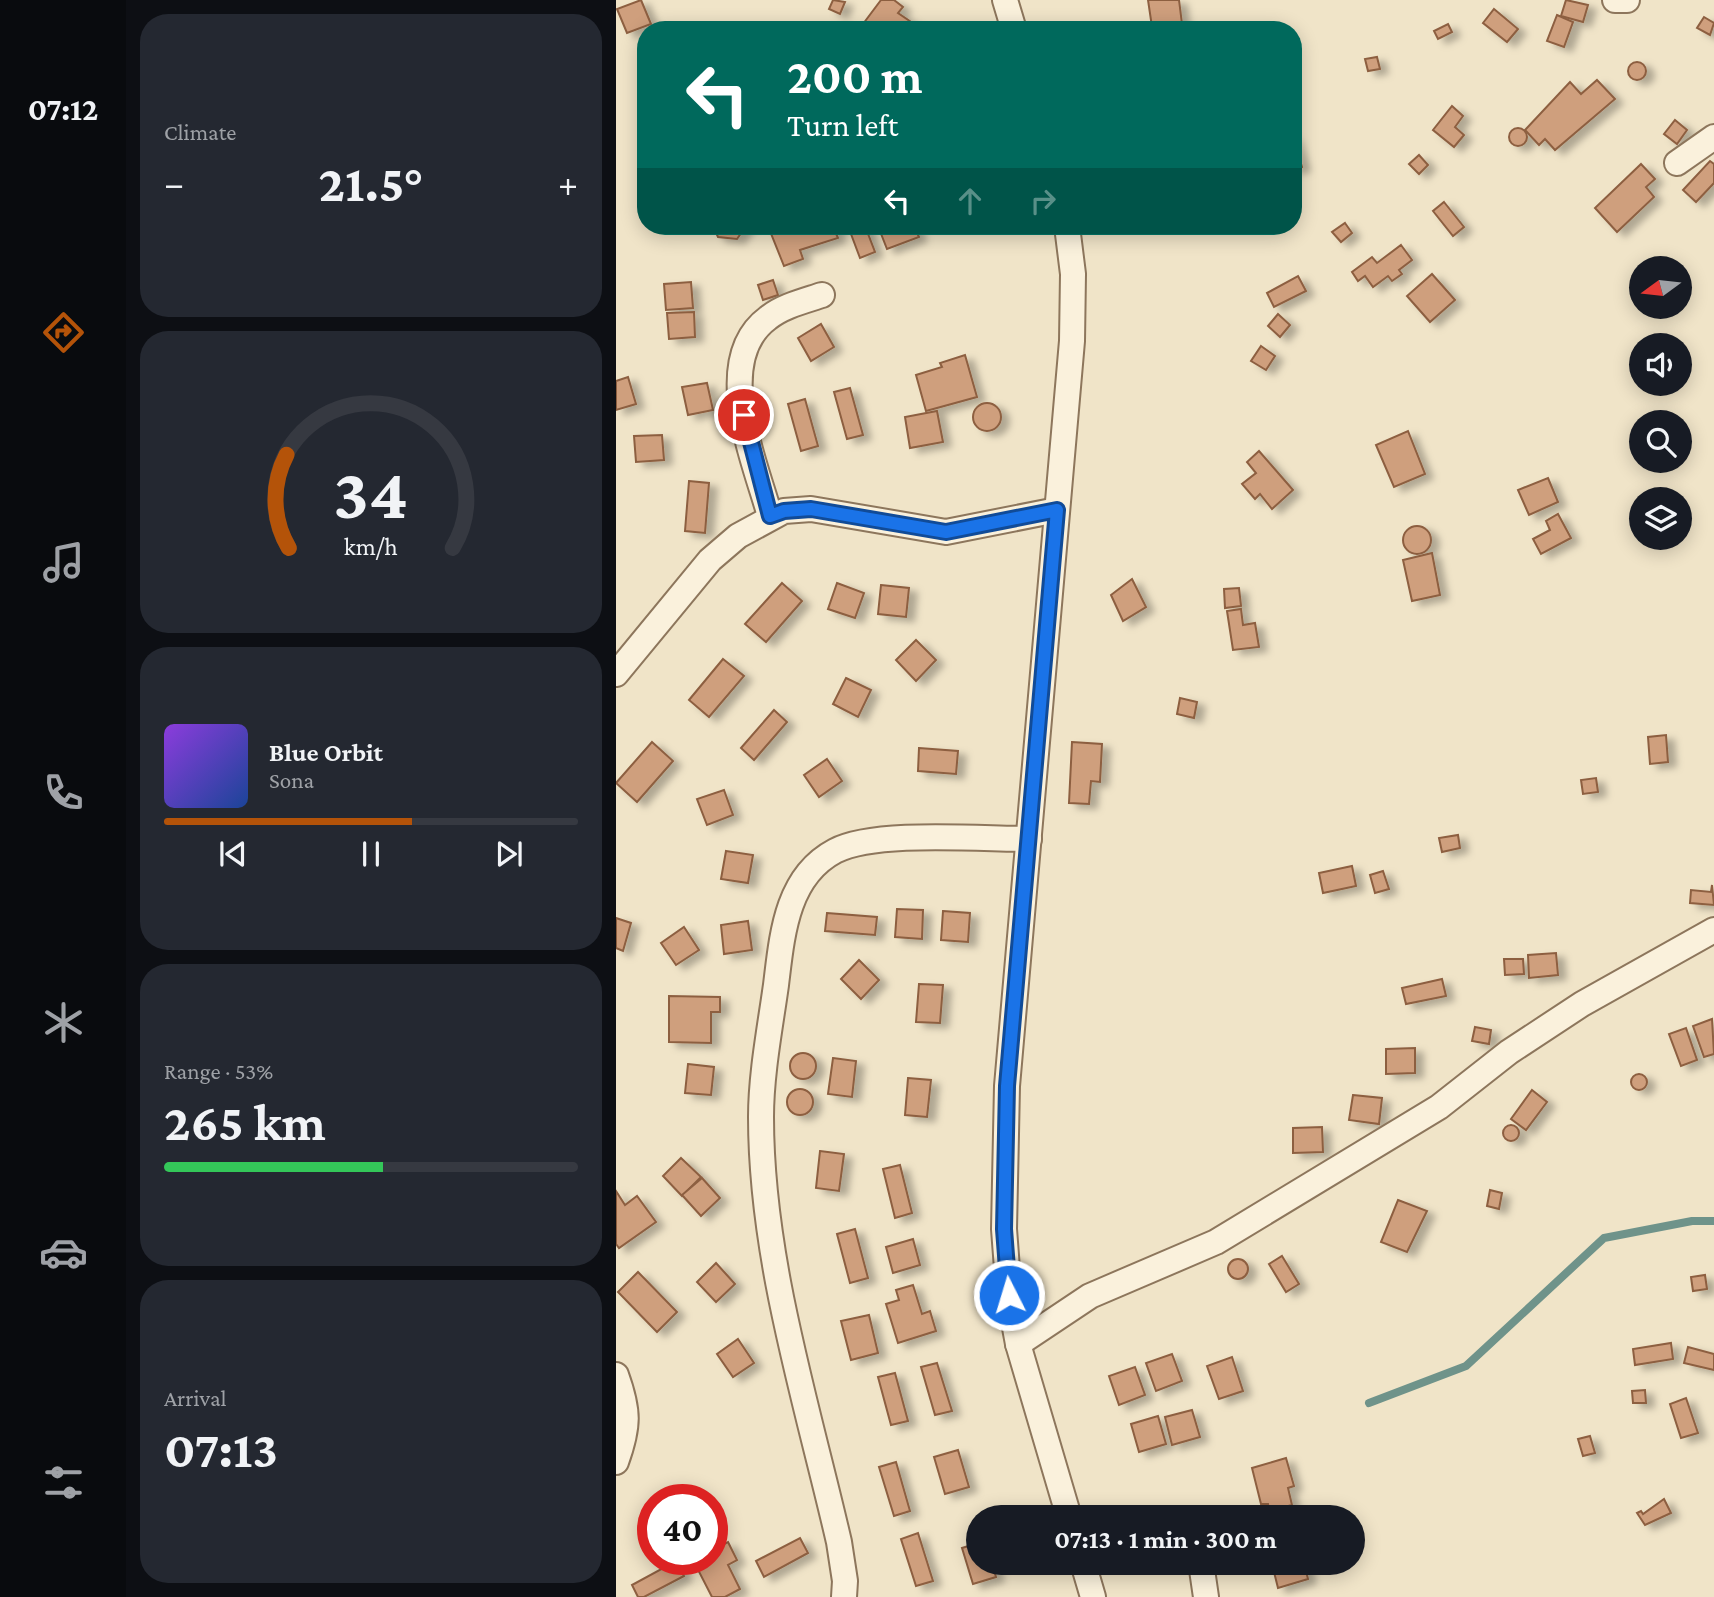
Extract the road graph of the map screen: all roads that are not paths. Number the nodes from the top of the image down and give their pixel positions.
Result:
1 (1005, 0) edge
2 (1615, 0) edge
3 (1627, 0) edge
4 (1011, 21) edge
5 (1714, 137) edge
6 (1677, 163) dead end
7 (1068, 235) edge
8 (822, 295) dead end
9 (1057, 510) junction
10 (770, 516) junction
11 (619, 665) edge
12 (1029, 839) junction
13 (1714, 930) edge
14 (1018, 1344) junction
15 (616, 1375) edge
16 (616, 1462) edge
17 (1065, 1505) edge
18 (1087, 1575) edge
19 (1203, 1575) edge
20 (844, 1597) edge
21 (1093, 1597) edge
22 (1206, 1597) edge

1 - 4 street
2 - 3 street
5 - 6 street
7 - 9 street
8 - 10 street
9 - 10 street
9 - 12 street
10 - 11 street
12 - 14 street
12 - 20 street
13 - 14 street
14 - 17 street
15 - 16 street
18 - 21 street
19 - 22 street

